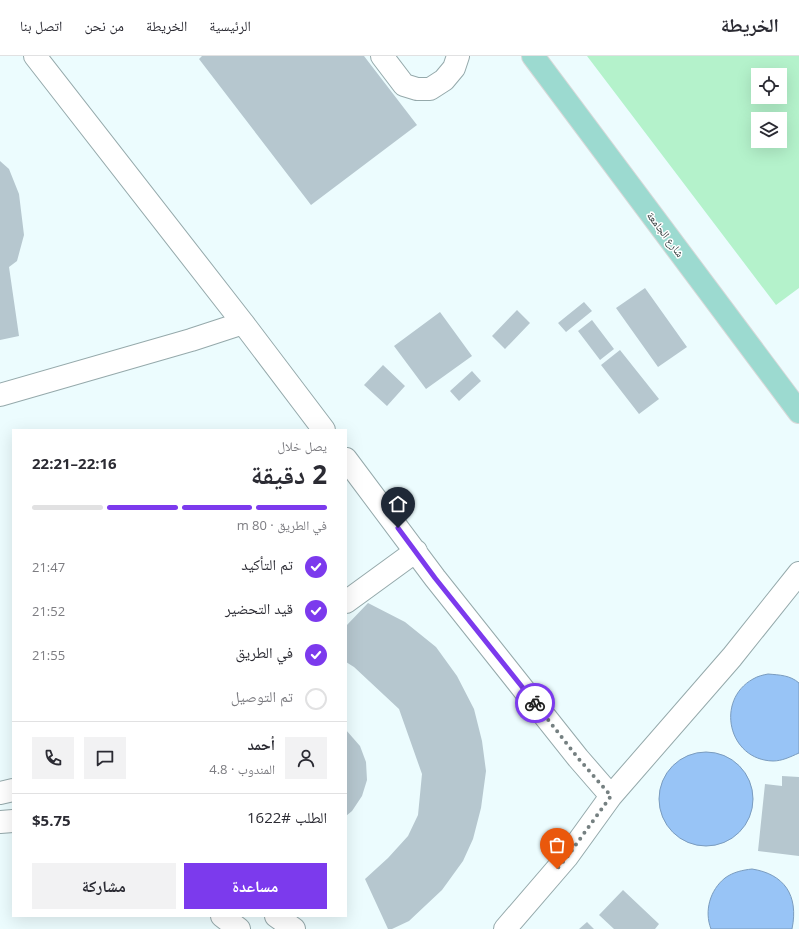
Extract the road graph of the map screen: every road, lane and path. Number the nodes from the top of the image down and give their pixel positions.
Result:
1 (35, 56) edge
2 (382, 56) edge
3 (458, 56) edge
4 (533, 56) edge
5 (243, 323) junction
6 (0, 395) edge
7 (799, 412) edge
8 (323, 429) edge
9 (347, 460) edge
10 (416, 550) junction
11 (799, 573) edge
12 (347, 601) edge
13 (12, 790) edge
14 (0, 793) edge
15 (611, 796) junction
16 (12, 821) edge
17 (0, 822) edge
18 (223, 917) edge
19 (277, 917) edge
20 (239, 929) edge
21 (294, 929) edge
22 (505, 929) edge

1 - 5 street
2 - 3 street
4 - 7 main road, شارع الجامعة
5 - 6 street
5 - 8 street
9 - 10 street
10 - 12 street
10 - 15 street
11 - 15 street
13 - 14 street
15 - 22 street
16 - 17 street
18 - 20 street
19 - 21 street

